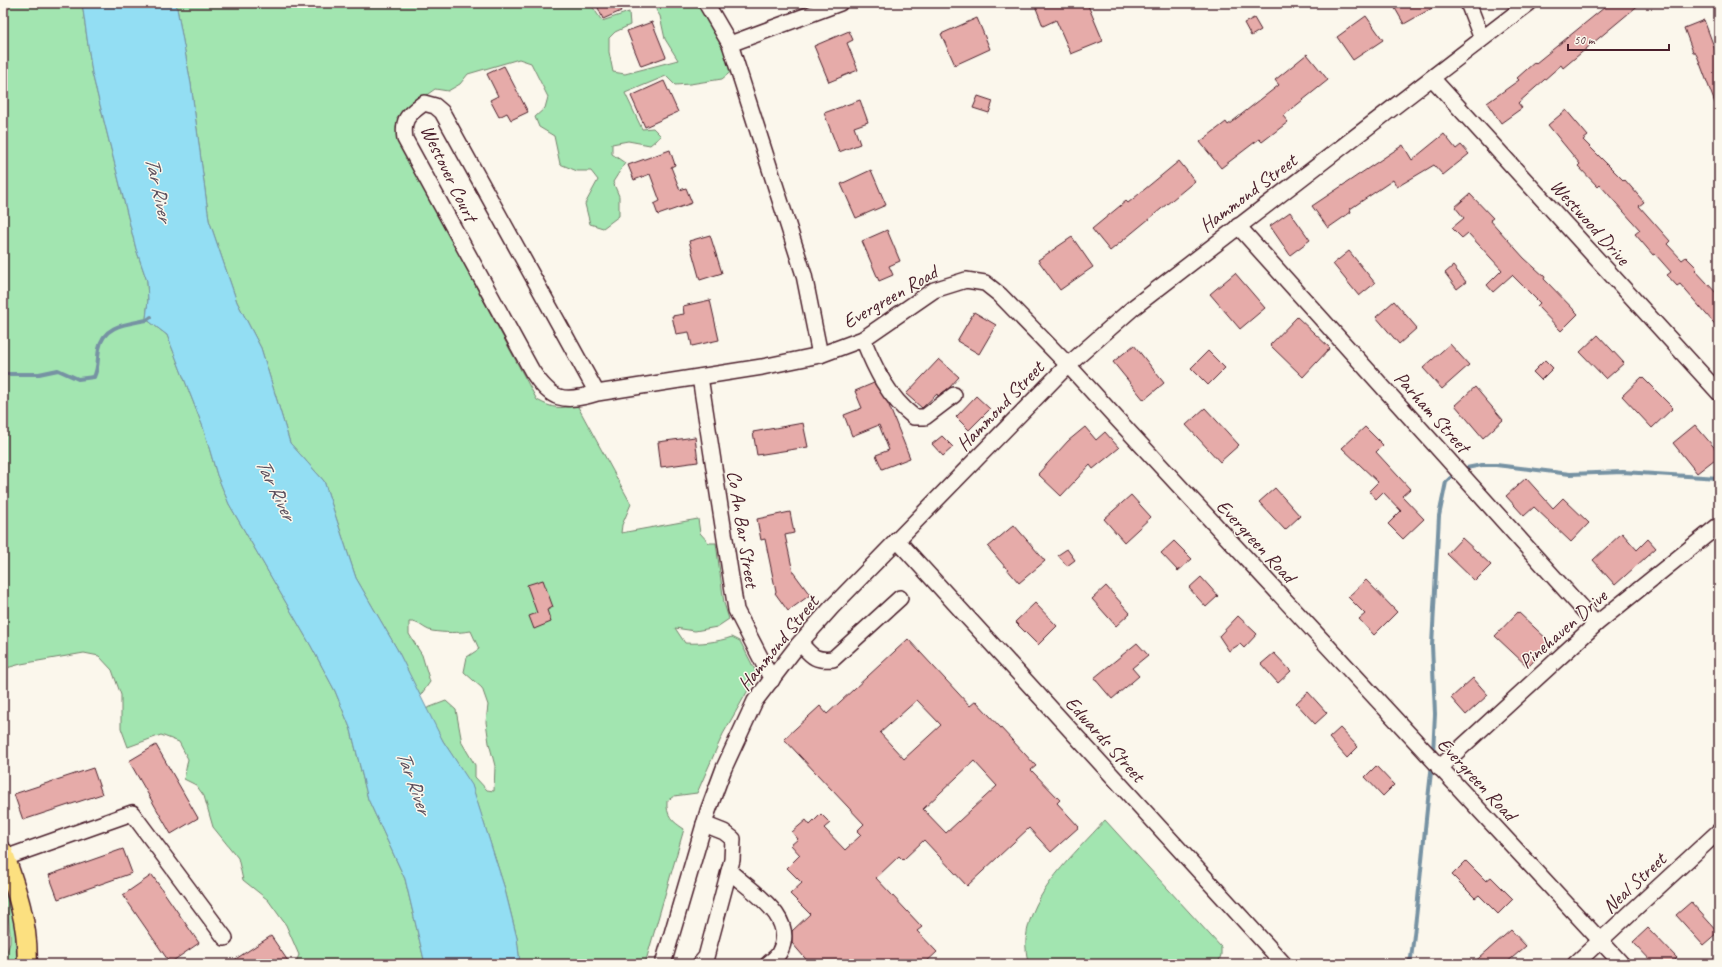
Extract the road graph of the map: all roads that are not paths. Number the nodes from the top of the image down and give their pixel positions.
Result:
1 (706, 3) edge
2 (840, 3) edge
3 (1468, 3) edge
4 (1529, 3) edge
5 (1482, 39) junction
6 (730, 44) junction
7 (1432, 78) junction
8 (1238, 226) junction
9 (863, 339) junction
10 (820, 355) junction
11 (1068, 365) junction
12 (700, 377) junction
13 (597, 393) junction
14 (1719, 393) edge
15 (954, 395) dead end
16 (1719, 526) edge
17 (897, 540) junction
18 (900, 598) dead end
19 (1596, 624) junction
20 (800, 643) junction
21 (772, 680) junction
22 (1439, 768) junction
23 (704, 824) junction
24 (1719, 831) edge
25 (4, 855) edge
26 (729, 871) junction
27 (225, 938) dead end
28 (1600, 941) junction
29 (27, 964) edge
30 (663, 964) edge
31 (700, 964) edge
32 (768, 964) edge
33 (1284, 964) edge
34 (1575, 964) edge
35 (1622, 964) edge

1 - 6 street, Evergreen Road
2 - 6 street
3 - 5 street
4 - 5 street, Hammond Street
5 - 7 street, Hammond Street
6 - 10 street, Evergreen Road
7 - 8 street, Hammond Street
7 - 14 street, Westwood Drive
8 - 11 street, Hammond Street
8 - 19 street, Parham Street
9 - 10 street, Evergreen Road
9 - 11 street, Evergreen Road
9 - 15 street
10 - 12 street, Evergreen Road
11 - 17 street, Hammond Street
11 - 22 street, Evergreen Road
12 - 13 street, Evergreen Road
12 - 21 street, Co An Bar Street
13 - 13 street, Westover Court
16 - 19 street, Pinehaven Drive
17 - 20 street, Hammond Street
17 - 33 street, Edwards Street
18 - 20 street
19 - 22 street, Pinehaven Drive
20 - 21 street, Hammond Street
21 - 23 street, Hammond Street
22 - 28 street, Evergreen Road
23 - 26 street
23 - 30 street, Hammond Street
24 - 28 street, Neal Street
25 - 27 street
25 - 29 main road
26 - 31 street
26 - 32 street
28 - 34 street, Neal Street
28 - 35 street, Evergreen Road

